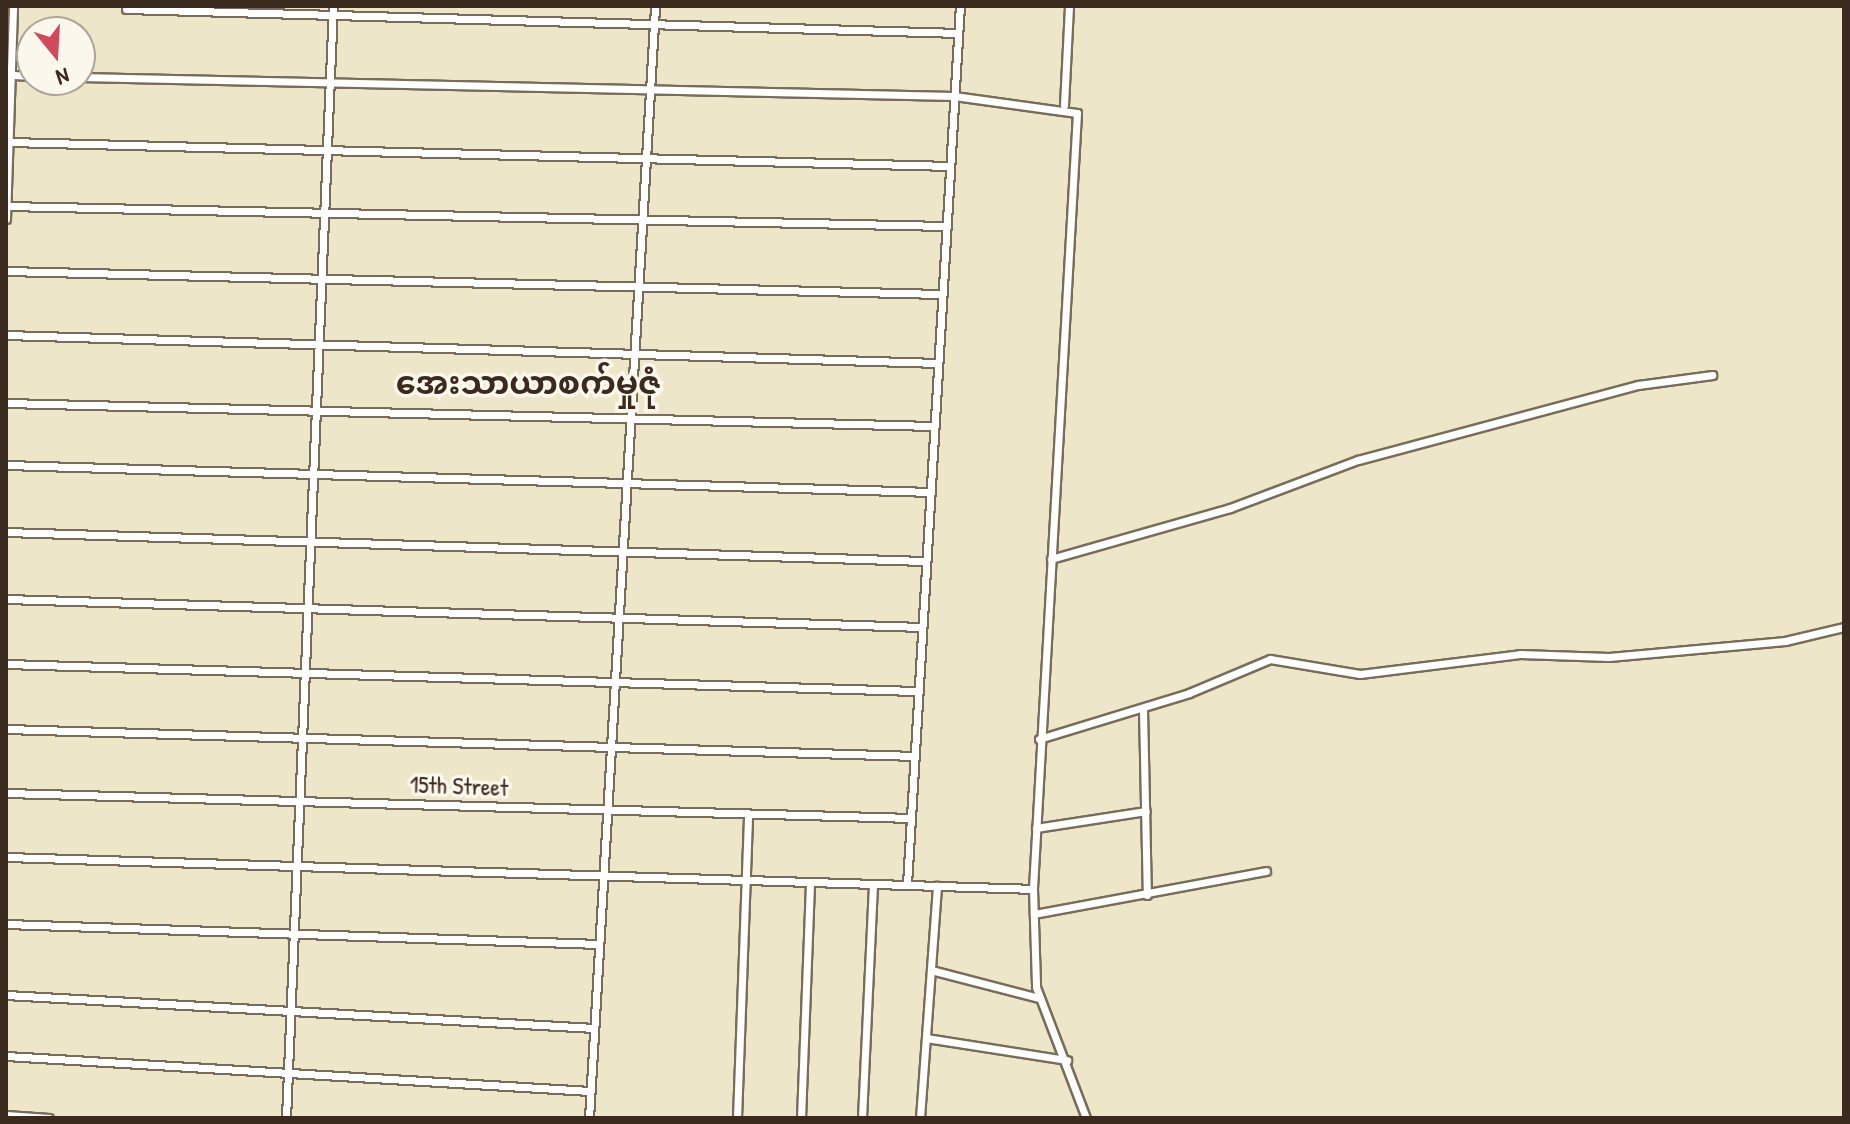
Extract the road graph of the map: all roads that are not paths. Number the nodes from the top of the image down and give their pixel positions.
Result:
1 (13, 6) edge
2 (333, 6) edge
3 (655, 6) edge
4 (960, 6) edge
5 (1069, 6) edge
6 (126, 9) dead end
7 (333, 16) junction
8 (654, 23) junction
9 (958, 33) junction
10 (13, 75) junction
11 (16, 75) edge
12 (96, 78) edge
13 (329, 85) junction
14 (650, 91) junction
15 (954, 96) junction
16 (1064, 105) junction
17 (9, 142) junction
18 (325, 150) junction
19 (646, 158) junction
20 (950, 166) junction
21 (6, 206) edge
22 (322, 215) junction
23 (6, 219) edge
24 (644, 224) junction
25 (946, 226) junction
26 (6, 271) edge
27 (320, 279) junction
28 (639, 288) junction
29 (942, 294) junction
30 (6, 335) edge
31 (316, 343) junction
32 (634, 353) junction
33 (938, 363) junction
34 (1712, 375) dead end
35 (6, 403) edge
36 (312, 407) junction
37 (630, 419) junction
38 (934, 426) junction
39 (6, 465) edge
40 (309, 472) junction
41 (627, 481) junction
42 (930, 492) junction
43 (6, 532) edge
44 (305, 541) junction
45 (622, 550) junction
46 (1051, 559) junction
47 (926, 561) junction
48 (6, 599) edge
49 (302, 608) junction
50 (617, 617) junction
51 (922, 627) junction
52 (1844, 627) edge
53 (6, 664) edge
54 (303, 670) junction
55 (614, 682) junction
56 (918, 691) junction
57 (1143, 709) junction
58 (6, 729) edge
59 (297, 738) junction
60 (1039, 739) junction
61 (609, 747) junction
62 (914, 756) junction
63 (6, 793) edge
64 (295, 801) junction
65 (605, 811) junction
66 (1146, 811) junction
67 (748, 814) junction
68 (910, 818) junction
69 (1036, 828) junction
70 (6, 857) edge
71 (293, 865) junction
72 (1266, 871) dead end
73 (601, 876) junction
74 (744, 880) junction
75 (810, 882) junction
76 (873, 884) junction
77 (907, 884) junction
78 (937, 886) junction
79 (1033, 889) junction
80 (1147, 895) junction
81 (1034, 914) junction
82 (6, 924) edge
83 (291, 935) junction
84 (598, 944) junction
85 (931, 970) junction
86 (6, 995) edge
87 (1039, 998) junction
88 (291, 1012) junction
89 (594, 1028) junction
90 (926, 1038) junction
91 (6, 1056) edge
92 (1067, 1060) junction
93 (289, 1074) junction
94 (590, 1091) junction
95 (6, 1115) edge
96 (49, 1118) edge
97 (286, 1118) edge
98 (589, 1118) edge
99 (737, 1118) edge
100 (801, 1118) edge
101 (862, 1118) edge
102 (920, 1118) edge
103 (1086, 1118) edge

1 - 10 street
2 - 7 street
3 - 8 street
4 - 9 street
5 - 16 street
6 - 7 street
7 - 8 street
7 - 13 street
8 - 9 street
8 - 14 street
9 - 15 street
10 - 11 street
10 - 17 street
12 - 13 street
13 - 14 street
13 - 18 street
14 - 15 street
14 - 19 street
15 - 16 street
15 - 20 street
16 - 46 street
17 - 18 street
17 - 21 street
18 - 19 street
18 - 22 street
19 - 20 street
19 - 24 street
20 - 25 street
21 - 22 street
21 - 23 street
22 - 24 street
22 - 27 street
24 - 25 street
24 - 28 street
25 - 29 street
26 - 27 street
27 - 28 street
27 - 31 street
28 - 29 street
28 - 32 street
29 - 33 street
30 - 31 street
31 - 32 street
31 - 36 street
32 - 33 street
32 - 37 street
33 - 38 street
34 - 46 street
35 - 36 street
36 - 37 street
36 - 40 street
37 - 38 street
37 - 41 street
38 - 42 street
39 - 40 street
40 - 41 street
40 - 44 street
41 - 42 street
41 - 45 street
42 - 47 street
43 - 44 street
44 - 45 street
44 - 49 street
45 - 47 street
45 - 50 street
46 - 60 street
47 - 51 street
48 - 49 street
49 - 50 street
49 - 54 street
50 - 51 street
50 - 55 street
51 - 56 street
52 - 57 street
53 - 54 street
54 - 55 street
54 - 59 street
55 - 56 street
55 - 61 street
56 - 62 street
57 - 60 street
57 - 66 street
58 - 59 street
59 - 61 street
59 - 64 street
60 - 69 street
61 - 62 street
61 - 65 street
62 - 68 street
63 - 64 street, 15th Street
64 - 65 street, 15th Street
64 - 71 street
65 - 67 street, 15th Street
65 - 73 street
66 - 69 street
66 - 80 street
67 - 68 street, 15th Street
67 - 74 street
68 - 77 street
69 - 79 street
70 - 71 street
71 - 73 street
71 - 83 street
72 - 80 street
73 - 74 street
73 - 84 street
74 - 75 street
74 - 99 street
75 - 76 street
75 - 100 street
76 - 77 street
76 - 101 street
77 - 78 street
78 - 79 street
78 - 85 street
79 - 81 street
80 - 81 street
81 - 87 street
82 - 83 street
83 - 84 street
83 - 88 street
84 - 89 street
85 - 87 street
85 - 90 street
86 - 88 street
87 - 92 street
88 - 89 street
88 - 93 street
89 - 94 street
90 - 92 street
90 - 102 street
91 - 93 street
92 - 103 street
93 - 94 street
93 - 97 street
94 - 98 street
95 - 96 street

